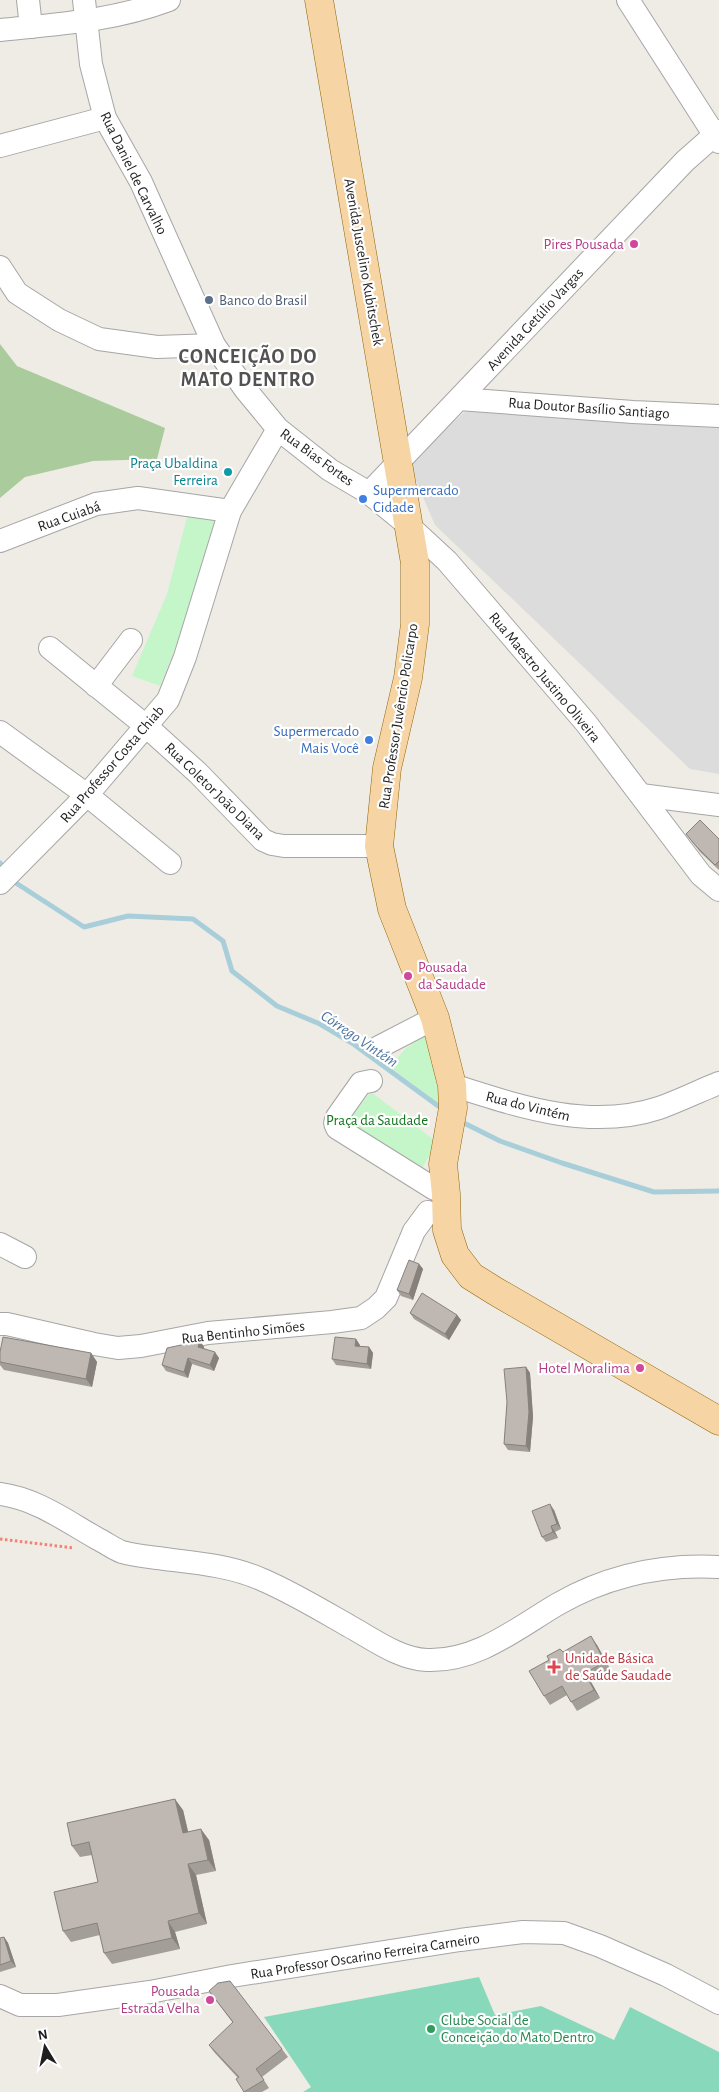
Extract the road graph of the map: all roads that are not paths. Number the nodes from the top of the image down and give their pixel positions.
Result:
1 (28, 0) edge
2 (84, 0) edge
3 (169, 0) edge
4 (319, 0) edge
5 (628, 0) edge
6 (87, 22) junction
7 (32, 27) junction
8 (0, 30) edge
9 (105, 118) junction
10 (718, 136) edge
11 (0, 146) edge
12 (0, 267) edge
13 (214, 345) junction
14 (459, 399) junction
15 (719, 416) edge
16 (278, 429) junction
17 (398, 462) junction
18 (369, 493) junction
19 (230, 511) junction
20 (408, 525) junction
21 (0, 541) edge
22 (131, 640) dead end
23 (50, 648) dead end
24 (96, 686) junction
25 (146, 726) junction
26 (0, 732) edge
27 (641, 794) junction
28 (87, 796) junction
29 (719, 805) edge
30 (379, 846) junction
31 (170, 862) dead end
32 (0, 882) edge
33 (719, 890) edge
34 (435, 1018) junction
35 (378, 1048) dead end
36 (371, 1081) dead end
37 (719, 1083) edge
38 (451, 1109) junction
39 (438, 1190) junction
40 (0, 1244) edge
41 (25, 1257) dead end
42 (0, 1324) edge
43 (719, 1421) edge
44 (719, 1440) edge
45 (0, 1494) edge
46 (719, 1567) edge
47 (0, 1996) edge
48 (719, 2003) edge

1 - 7 street
2 - 6 street, Rua Daniel de Carvalho
3 - 6 street
4 - 17 main road, Avenida Juscelino Kubitschek
5 - 10 street
6 - 7 street
6 - 9 street, Rua Daniel de Carvalho
7 - 8 street
9 - 11 street
9 - 13 street, Rua Daniel de Carvalho
10 - 14 street, Avenida Getúlio Vargas
12 - 13 street
13 - 16 street, Rua Bias Fortes
14 - 15 street, Rua Doutor Basílio Santiago
14 - 17 street, Avenida Getúlio Vargas
16 - 18 street, Rua Bias Fortes
16 - 19 street
17 - 18 street, Avenida Getúlio Vargas
17 - 20 main road, Avenida Juscelino Kubitschek
18 - 20 street, Rua Bias Fortes
19 - 21 street, Rua Cuiabá
19 - 25 street, Rua Professor Costa Chiab
20 - 27 street, Rua Maestro Justino Oliveira
20 - 30 main road, Rua Professor Juvêncio Policarpo
22 - 24 street
23 - 24 street, Rua Coletor João Diana
24 - 25 street, Rua Coletor João Diana
25 - 28 street, Rua Professor Costa Chiab
25 - 30 street, Rua Coletor João Diana
26 - 28 street
27 - 29 street
27 - 33 street, Rua Maestro Justino Oliveira
28 - 31 street
28 - 32 street, Rua Professor Costa Chiab
30 - 34 main road, Rua Professor Juvêncio Policarpo
34 - 35 street
34 - 38 main road
36 - 39 street
37 - 38 street, Rua do Vintém
38 - 39 main road
39 - 42 street, Rua Bentinho Simões
39 - 43 main road
39 - 44 main road
40 - 41 street
45 - 46 street
47 - 48 street, Rua Professor Oscarino Ferreira Carneiro

